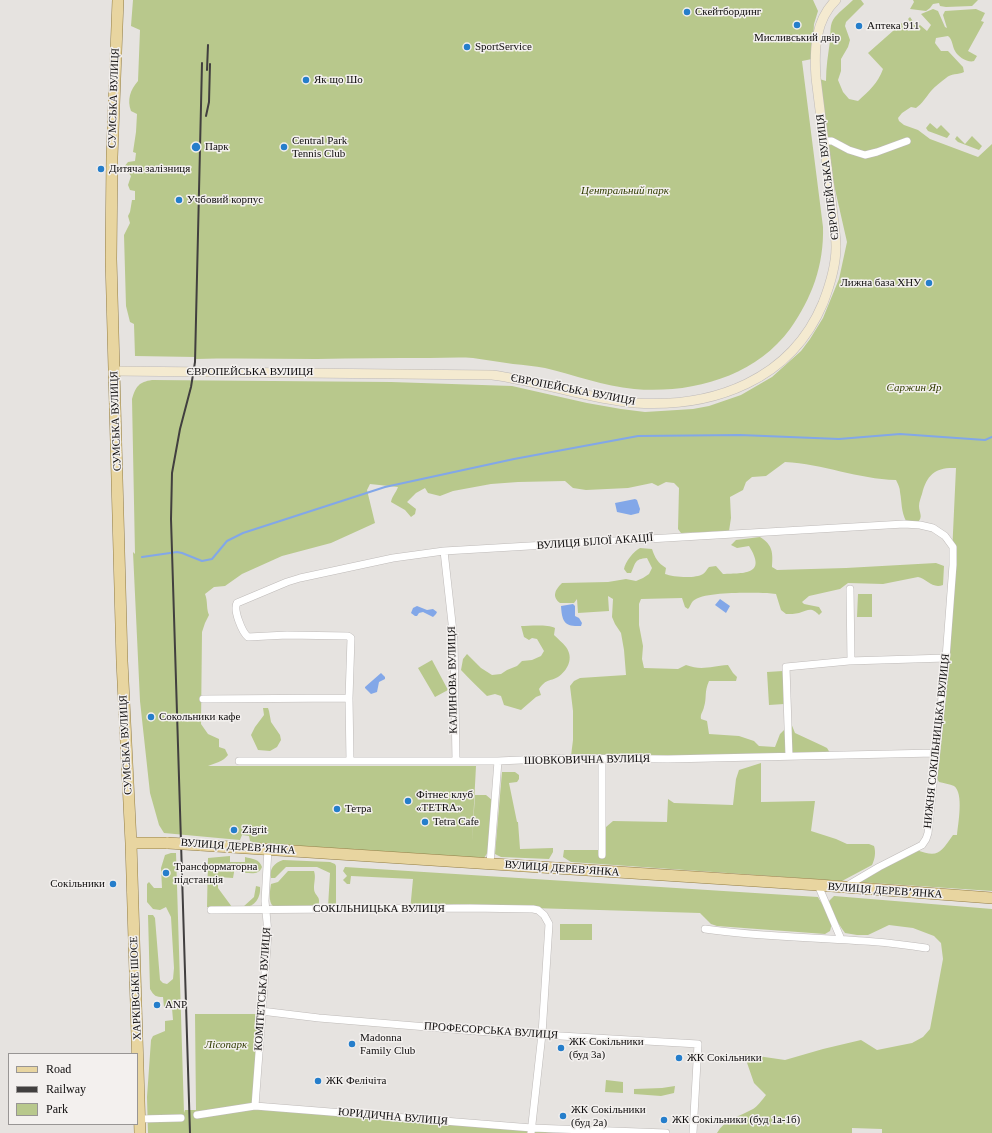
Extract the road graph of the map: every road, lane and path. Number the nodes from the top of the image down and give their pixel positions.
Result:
1 (118, 0) edge
2 (831, 2) edge
3 (824, 141) junction
4 (907, 141) dead end
5 (114, 370) junction
6 (953, 547) joint
7 (444, 551) junction
8 (850, 589) dead end
9 (946, 658) junction
10 (851, 661) junction
11 (349, 698) junction
12 (203, 699) dead end
13 (935, 753) junction
14 (789, 756) junction
15 (602, 759) junction
16 (239, 761) dead end
17 (350, 761) junction
18 (456, 761) junction
19 (498, 762) junction
20 (131, 843) junction
21 (268, 849) junction
22 (602, 855) dead end
23 (490, 864) junction
24 (818, 885) junction
25 (844, 888) junction
26 (992, 898) edge
27 (266, 909) junction
28 (211, 910) dead end
29 (705, 929) dead end
30 (841, 939) junction
31 (926, 948) dead end
32 (261, 1011) junction
33 (542, 1034) junction
34 (138, 1053) edge
35 (138, 1058) edge
36 (255, 1106) junction
37 (197, 1115) dead end
38 (181, 1118) dead end
39 (140, 1119) junction
40 (531, 1131) edge
41 (140, 1133) edge
42 (666, 1133) edge
43 (693, 1133) edge

1 - 5 main road, СУМСЬКА ВУЛИЦЯ
2 - 3 main road, ЄВРОПЕЙСЬКА ВУЛИЦЯ
3 - 4 street
3 - 5 main road, ЄВРОПЕЙСЬКА ВУЛИЦЯ
5 - 20 main road, СУМСЬКА ВУЛИЦЯ
6 - 7 street, ВУЛИЦЯ БІЛОЇ АКАЦІЇ
6 - 9 street, НИЖНЯ СОКІЛЬНИЦЬКА ВУЛИЦЯ
7 - 11 street, ВУЛИЦЯ БІЛОЇ АКАЦІЇ
7 - 18 street, КАЛИНОВА ВУЛИЦЯ
8 - 10 street
9 - 10 street
9 - 13 street, НИЖНЯ СОКІЛЬНИЦЬКА ВУЛИЦЯ
10 - 14 street
11 - 12 street
11 - 17 street
13 - 14 street, ШОВКОВИЧНА ВУЛИЦЯ
13 - 25 street, НИЖНЯ СОКІЛЬНИЦЬКА ВУЛИЦЯ
14 - 15 street, ШОВКОВИЧНА ВУЛИЦЯ
15 - 19 street, ШОВКОВИЧНА ВУЛИЦЯ
15 - 22 street
16 - 17 street, ШОВКОВИЧНА ВУЛИЦЯ
17 - 18 street, ШОВКОВИЧНА ВУЛИЦЯ
18 - 19 street, ШОВКОВИЧНА ВУЛИЦЯ
19 - 23 street
20 - 21 main road, ВУЛИЦЯ ДЕРЕВ’ЯНКА, bridge
20 - 34 main road, ХАРКІВСЬКЕ ШОСЕ
21 - 23 main road, ВУЛИЦЯ ДЕРЕВ’ЯНКА
21 - 27 street, КОМІТЕТСЬКА ВУЛИЦЯ
23 - 24 main road, ВУЛИЦЯ ДЕРЕВ’ЯНКА
24 - 25 main road, ВУЛИЦЯ ДЕРЕВ’ЯНКА
24 - 30 street
25 - 26 main road, ВУЛИЦЯ ДЕРЕВ’ЯНКА
27 - 28 street, СОКІЛЬНИЦЬКА ВУЛИЦЯ
27 - 32 street, КОМІТЕТСЬКА ВУЛИЦЯ
27 - 33 street, СОКІЛЬНИЦЬКА ВУЛИЦЯ
29 - 30 street
30 - 31 street
32 - 33 street, ПРОФЕСОРСЬКА ВУЛИЦЯ
32 - 36 street, КОМІТЕТСЬКА ВУЛИЦЯ
33 - 40 street
33 - 43 street, ПРОФЕСОРСЬКА ВУЛИЦЯ
35 - 39 main road, ХАРКІВСЬКЕ ШОСЕ
36 - 37 street, ЮРИДИЧНА ВУЛИЦЯ
36 - 40 street, ЮРИДИЧНА ВУЛИЦЯ
38 - 39 street
39 - 41 main road, ХАРКІВСЬКЕ ШОСЕ
40 - 42 street, ЮРИДИЧНА ВУЛИЦЯ

